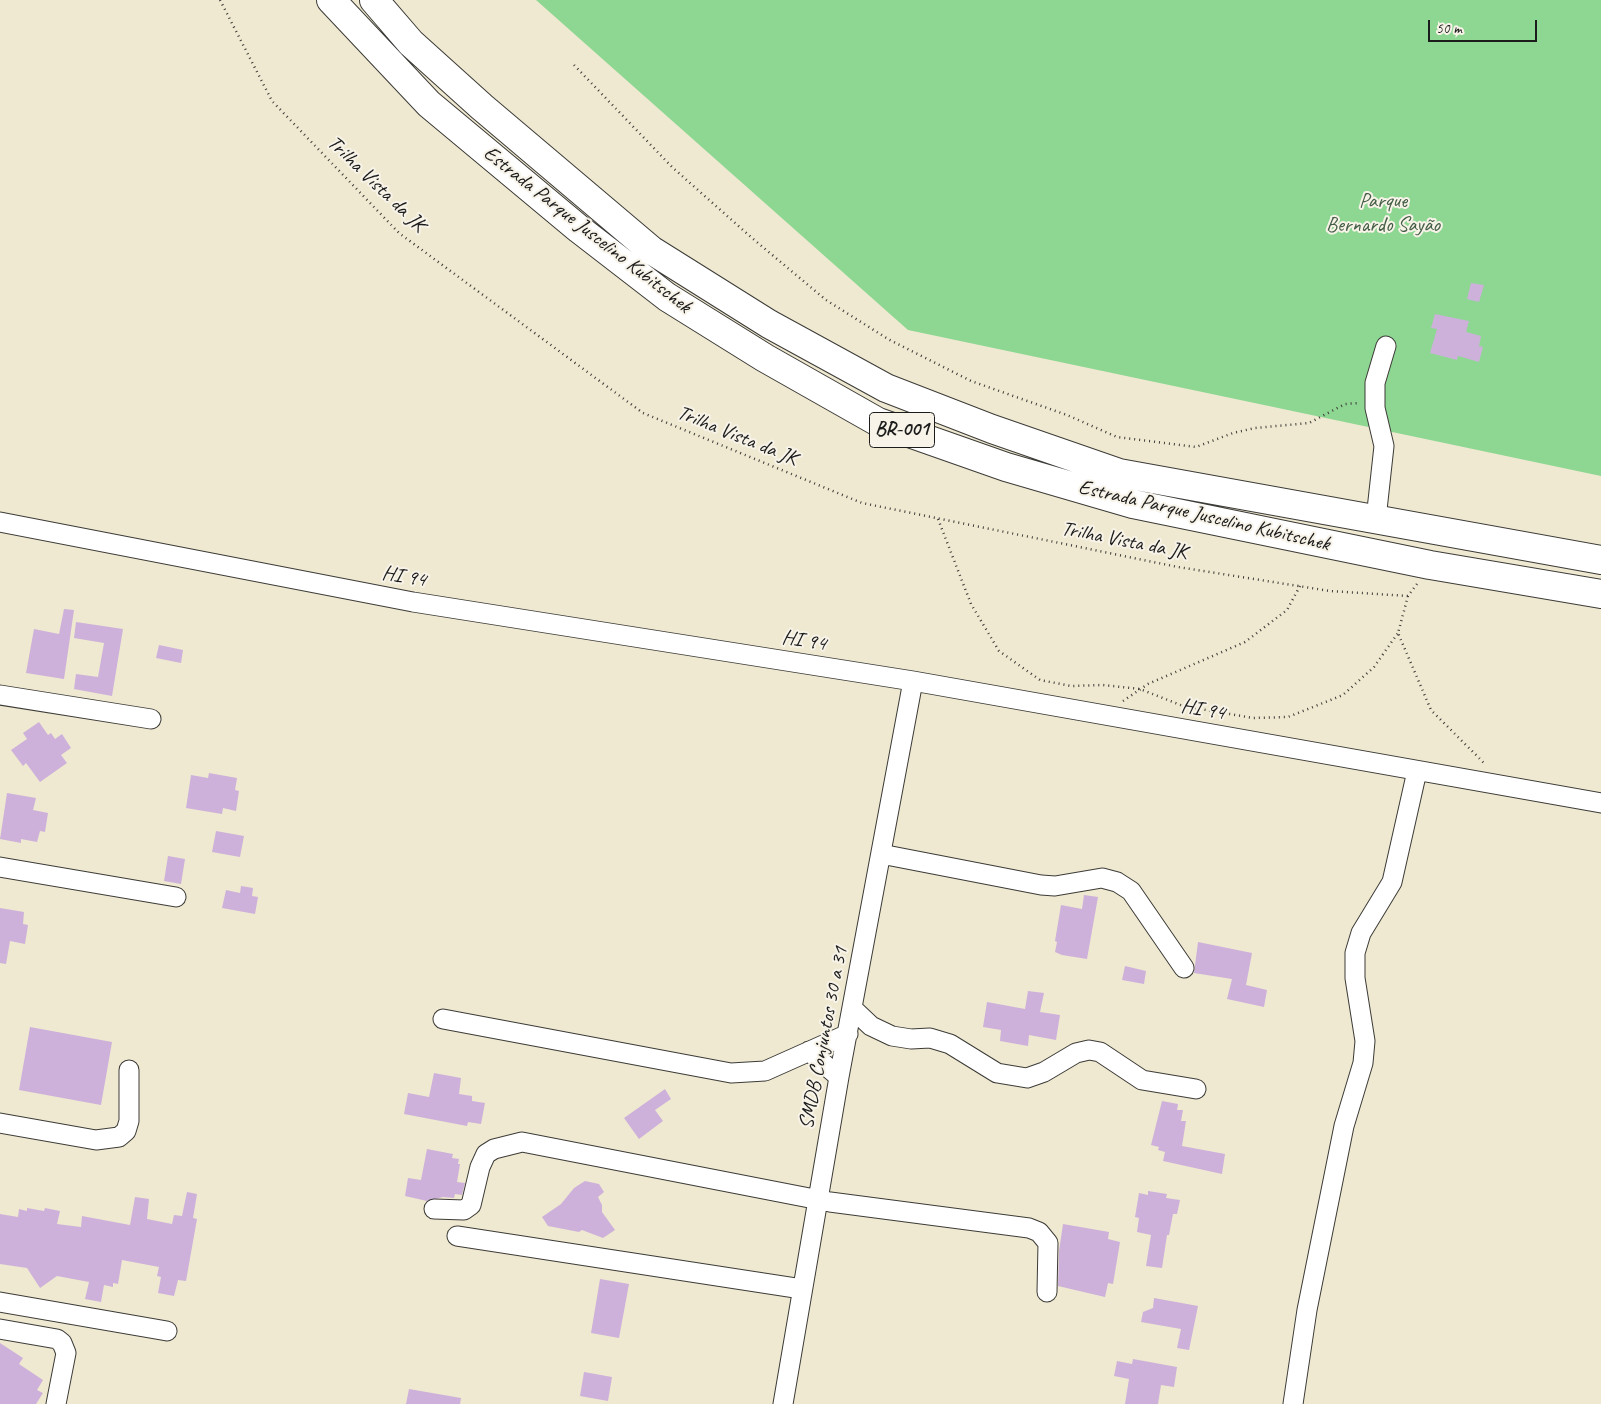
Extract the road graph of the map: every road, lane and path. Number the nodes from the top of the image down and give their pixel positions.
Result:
1 (220, 0) edge
2 (331, 0) edge
3 (374, 0) edge
4 (574, 65) dead end
5 (1386, 346) dead end
6 (1375, 408) junction
7 (938, 519) junction
8 (1376, 519) junction
9 (0, 522) edge
10 (1601, 560) edge
11 (1300, 586) junction
12 (1601, 594) edge
13 (1398, 633) junction
14 (913, 681) junction
15 (1140, 689) junction
16 (0, 695) edge
17 (1102, 715) junction
18 (151, 719) dead end
19 (1488, 766) dead end
20 (1417, 771) junction
21 (1601, 803) edge
22 (881, 854) junction
23 (0, 866) edge
24 (176, 897) dead end
25 (1184, 968) dead end
26 (853, 1009) junction
27 (443, 1019) dead end
28 (848, 1034) junction
29 (809, 1051) junction
30 (129, 1070) dead end
31 (839, 1077) junction
32 (1196, 1089) dead end
33 (0, 1123) edge
34 (818, 1199) junction
35 (434, 1209) dead end
36 (457, 1236) dead end
37 (802, 1289) junction
38 (1047, 1292) dead end
39 (0, 1302) edge
40 (0, 1329) edge
41 (167, 1331) dead end
42 (56, 1404) edge
43 (783, 1404) edge
44 (1294, 1404) edge

1 - 7 path, Trilha Vista da JK
2 - 12 highway, Estrada Parque Juscelino Kubitschek / BR-001
3 - 8 highway, Estrada Parque Juscelino Kubitschek / BR-001
4 - 6 path
5 - 6 street
6 - 8 street
7 - 11 path, Trilha Vista da JK
7 - 15 path
8 - 10 highway, Estrada Parque Juscelino Kubitschek / BR-001
9 - 14 street, HI 94
11 - 13 path, Trilha Vista da JK
11 - 15 path
13 - 15 path
13 - 19 path
14 - 17 street, HI 94
14 - 22 street, SMDB Conjuntos 30 a 31
15 - 17 path
16 - 18 street
17 - 20 street, HI 94
20 - 21 street, HI 94
20 - 44 street
22 - 25 street
22 - 26 street, SMDB Conjuntos 30 a 31
23 - 24 street
26 - 28 street, SMDB Conjuntos 30 a 31
26 - 32 street
27 - 29 street
28 - 29 street
28 - 31 street, SMDB Conjuntos 30 a 31
29 - 31 street
30 - 33 street
31 - 34 street, SMDB Conjuntos 30 a 31
34 - 35 street
34 - 37 street, SMDB Conjuntos 30 a 31
34 - 38 street
36 - 37 street
37 - 43 street, SMDB Conjuntos 30 a 31
39 - 41 street
40 - 42 street

